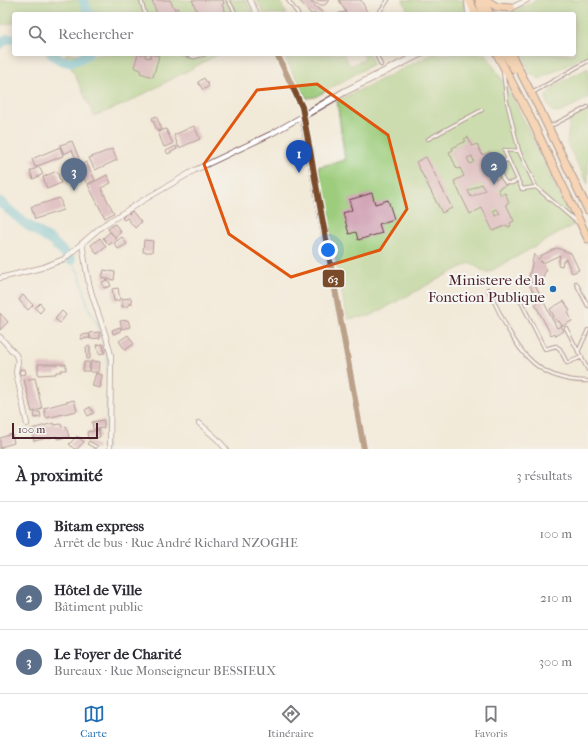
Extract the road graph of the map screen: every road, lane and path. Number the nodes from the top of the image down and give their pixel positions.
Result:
1 (141, 0) edge
2 (228, 0) edge
3 (250, 0) edge
4 (288, 0) edge
5 (383, 0) edge
6 (469, 0) edge
7 (478, 0) edge
8 (484, 0) edge
9 (527, 0) edge
10 (387, 1) edge
11 (511, 8) junction
12 (144, 12) edge
13 (235, 12) edge
14 (256, 12) edge
15 (297, 12) edge
16 (379, 12) edge
17 (469, 12) edge
18 (475, 12) edge
19 (482, 12) edge
20 (489, 12) edge
21 (508, 12) edge
22 (278, 56) edge
23 (377, 56) edge
24 (416, 56) edge
25 (499, 56) edge
26 (500, 56) edge
27 (512, 56) edge
28 (588, 61) edge
29 (502, 64) junction
30 (381, 65) dead end
31 (527, 85) junction
32 (531, 93) junction
33 (588, 107) edge
34 (482, 110) dead end
35 (540, 110) junction
36 (529, 115) junction
37 (303, 116) junction
38 (548, 127) junction
39 (428, 138) dead end
40 (519, 151) junction
41 (508, 159) junction
42 (518, 180) junction
43 (575, 184) junction
44 (536, 187) junction
45 (588, 193) edge
46 (588, 210) edge
47 (581, 226) junction
48 (588, 239) edge
49 (82, 243) junction
50 (0, 278) edge
51 (576, 283) dead end
52 (488, 289) dead end
53 (516, 292) dead end
54 (588, 306) edge
55 (566, 328) dead end
56 (588, 330) edge
57 (0, 337) edge
58 (578, 352) junction
59 (582, 357) junction
60 (588, 370) edge
61 (588, 381) edge
62 (199, 423) dead end
63 (28, 424) dead end
64 (110, 449) edge
65 (226, 449) edge
66 (364, 449) edge

1 - 12 lane
2 - 13 lane
3 - 14 street
4 - 15 lane
5 - 10 lane
6 - 17 street
6 - 18 main road
7 - 19 main road
8 - 11 main road
8 - 20 main road
9 - 11 street
10 - 16 lane
11 - 21 main road
22 - 37 street
23 - 30 lane
24 - 37 street
25 - 29 main road
26 - 31 main road
27 - 31 main road
28 - 32 lane
29 - 36 main road
29 - 40 lane
31 - 32 main road
32 - 35 main road
33 - 38 lane
34 - 39 lane
35 - 36 main road
35 - 38 main road
36 - 47 main road
37 - 49 street
37 - 66 street
38 - 43 main road
40 - 41 lane
40 - 44 lane
41 - 42 lane
41 - 42 lane
42 - 44 lane
43 - 45 main road
43 - 46 main road
44 - 47 lane
47 - 48 main road
49 - 50 street
49 - 64 street
51 - 54 lane
52 - 61 lane
53 - 59 lane
55 - 58 lane
56 - 58 lane
57 - 63 street
58 - 59 lane
59 - 60 lane
62 - 65 street

